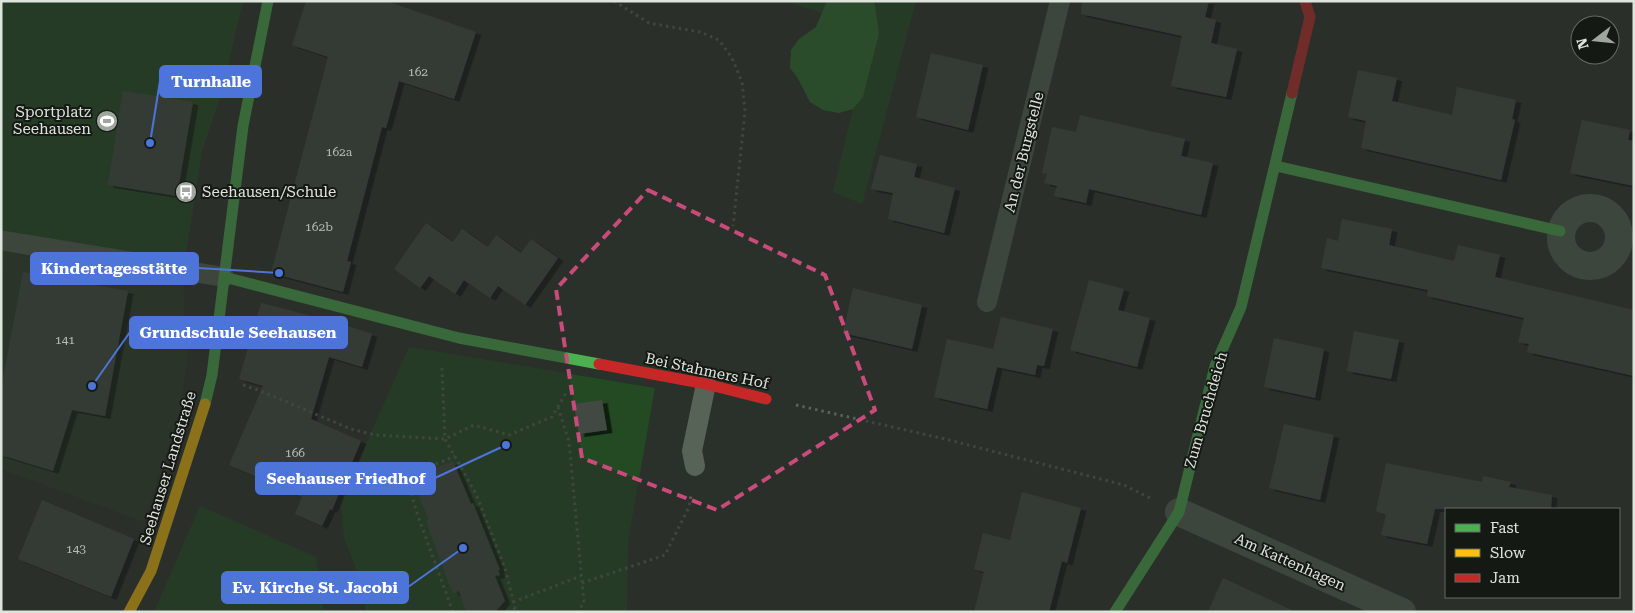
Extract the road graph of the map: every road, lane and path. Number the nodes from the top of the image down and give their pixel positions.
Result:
1 (268, 1) edge
2 (614, 1) edge
3 (1060, 1) edge
4 (1305, 1) edge
5 (1276, 166) junction
6 (733, 226) dead end
7 (1560, 231) dead end
8 (5, 241) dead end
9 (224, 277) junction
10 (987, 302) dead end
11 (443, 334) junction
12 (585, 362) junction
13 (212, 375) junction
14 (706, 384) junction
15 (766, 399) joint
16 (558, 406) junction
17 (445, 439) junction
18 (455, 456) junction
19 (695, 466) joint
20 (1179, 512) junction
21 (581, 576) junction
22 (582, 583) junction
23 (513, 602) junction
24 (516, 610) edge
25 (129, 612) edge
26 (453, 612) edge
27 (507, 612) edge
28 (577, 612) edge
29 (1115, 612) edge
30 (1402, 612) edge

1 - 9 street, Seehauser Landstraße
2 - 6 path
3 - 10 lane, An der Burgstelle
4 - 5 street, Zum Bruchdeich
5 - 7 street
5 - 20 street, Zum Bruchdeich
8 - 9 lane
9 - 11 street, Bei Stahmers Hof
9 - 13 street, Seehauser Landstraße
11 - 12 street, Bei Stahmers Hof
11 - 17 path
12 - 14 street, Bei Stahmers Hof
12 - 16 path
13 - 17 path
13 - 25 street, Seehauser Landstraße
14 - 15 street, Bei Stahmers Hof
14 - 19 lane
15 - 20 path, Bei Stahmers Hof
16 - 17 path
16 - 21 path
17 - 18 path
18 - 23 path
18 - 26 path
19 - 22 path
20 - 29 street, Zum Bruchdeich
20 - 30 street, Am Kattenhagen
21 - 22 path
21 - 23 path
22 - 28 path
23 - 24 path
24 - 27 path

